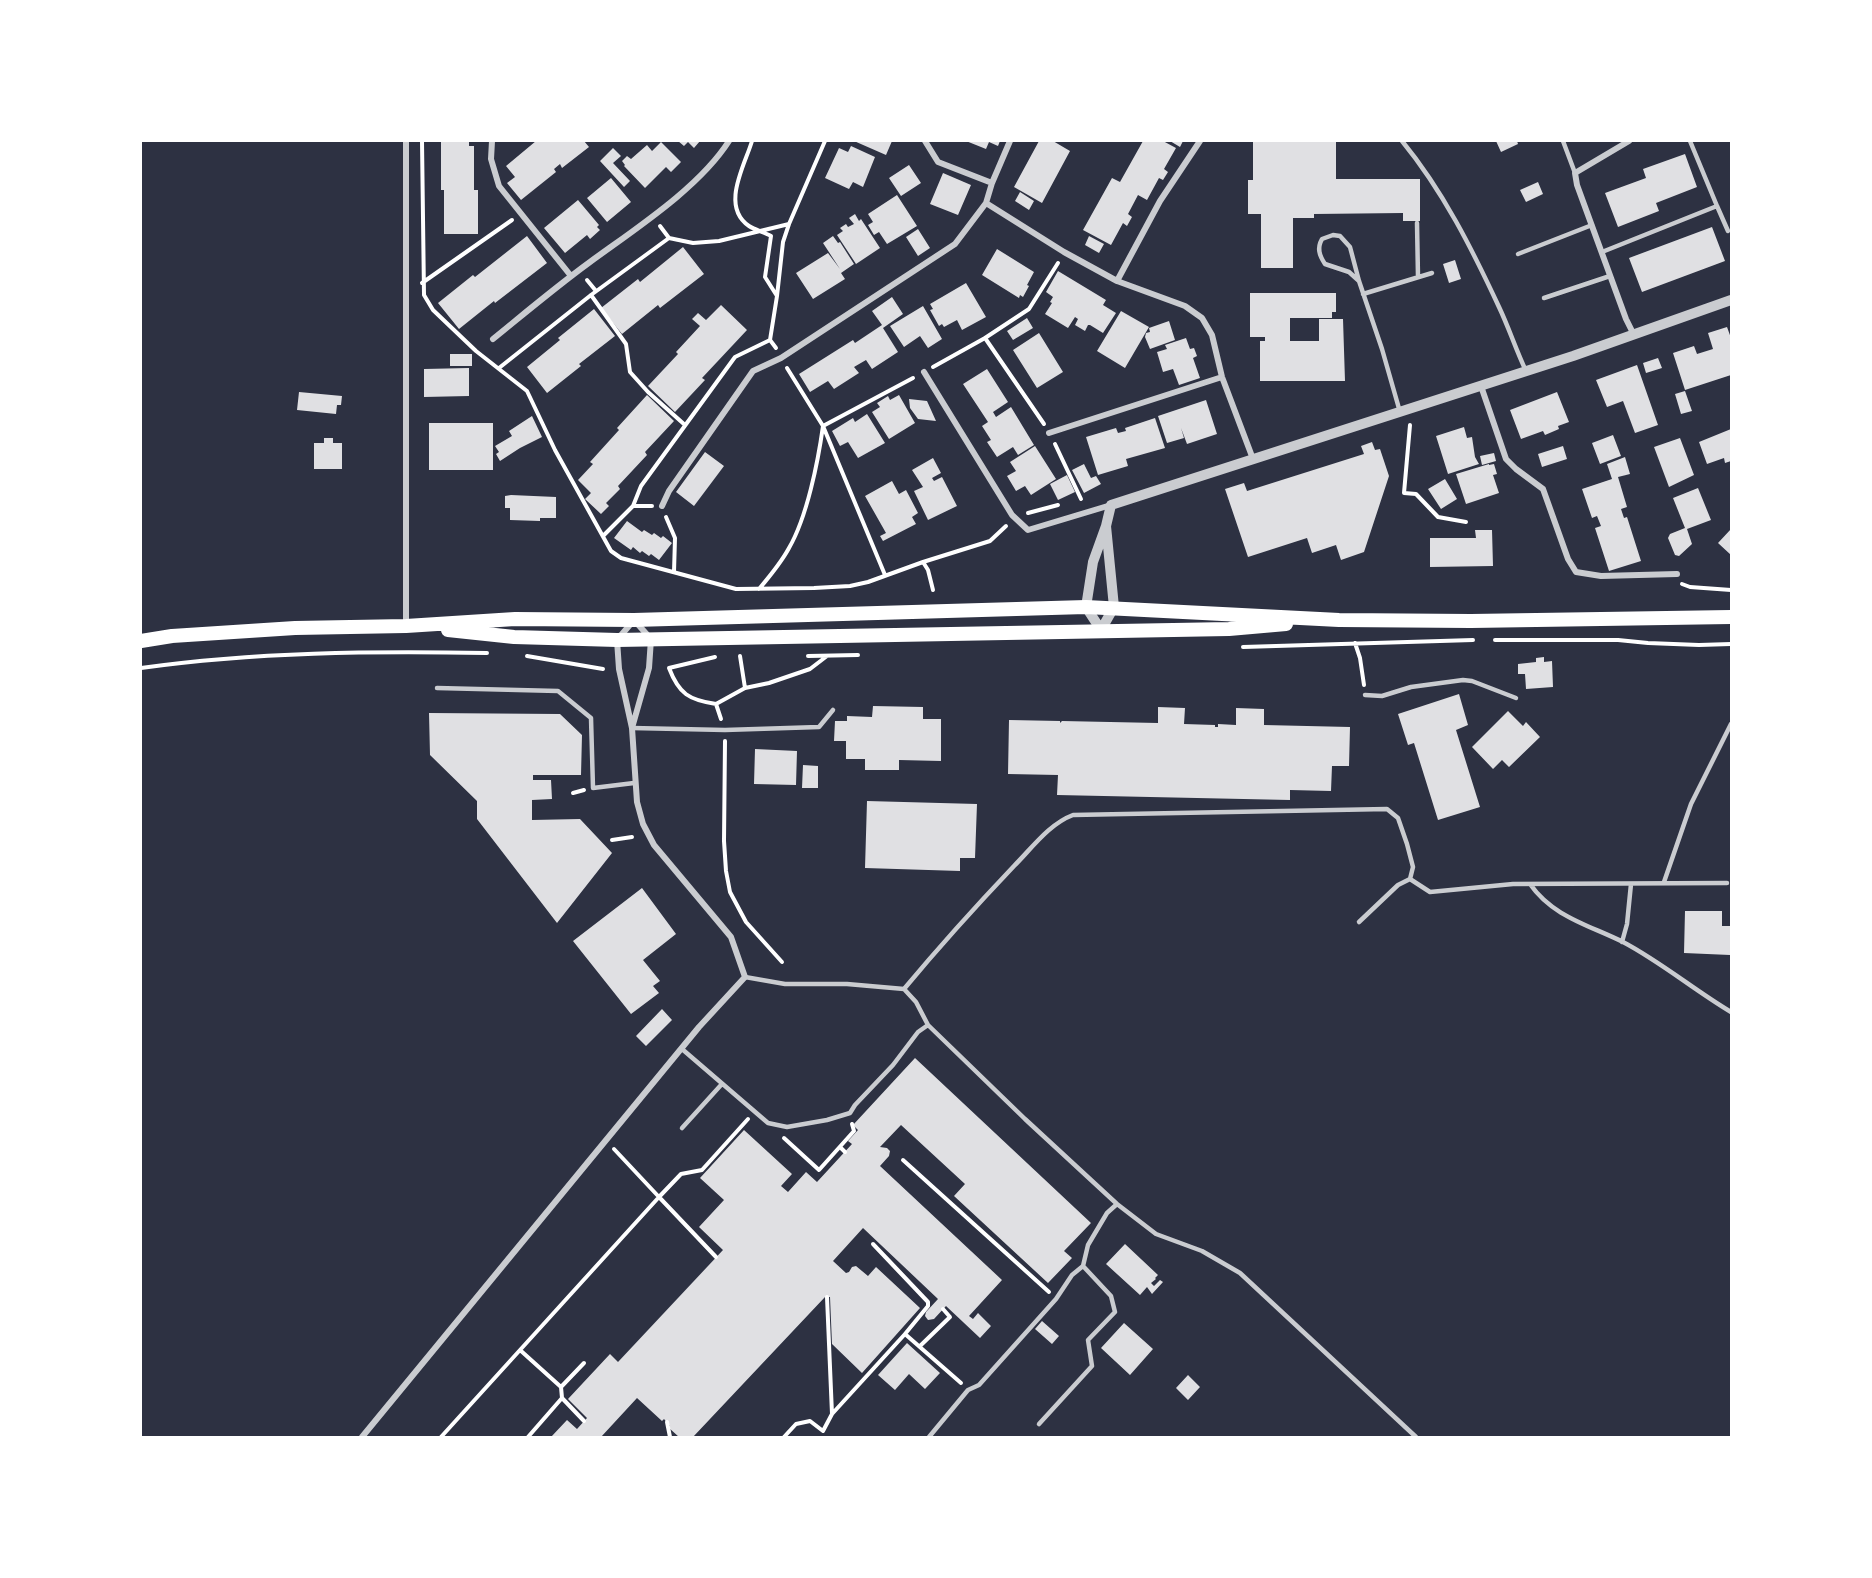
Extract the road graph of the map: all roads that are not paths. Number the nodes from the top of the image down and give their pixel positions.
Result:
1 (406, 141) edge
2 (492, 141) edge
3 (729, 141) edge
4 (925, 141) edge
5 (1010, 141) edge
6 (1200, 141) edge
7 (1402, 141) edge
8 (1563, 141) edge
9 (1629, 141) edge
10 (1690, 141) edge
11 (1575, 173) junction
12 (992, 183) junction
13 (986, 203) junction
14 (1717, 206) junction
15 (1417, 223) dead end
16 (1592, 225) junction
17 (1728, 231) dead end
18 (1602, 252) junction
19 (1518, 254) dead end
20 (1432, 273) dead end
21 (571, 276) junction
22 (1610, 276) junction
23 (1418, 277) junction
24 (1117, 281) junction
25 (1359, 281) junction
26 (1363, 294) junction
27 (1544, 298) dead end
28 (1731, 300) edge
29 (1633, 333) junction
30 (493, 339) dead end
31 (1526, 371) junction
32 (924, 372) road end
33 (1222, 377) junction
34 (1481, 386) junction
35 (1400, 412) junction
36 (1050, 433) road end
37 (1253, 459) junction
38 (1111, 505) junction
39 (662, 506) road end
40 (1106, 526) junction
41 (1677, 574) road end
42 (1086, 607) junction
43 (1114, 607) junction
44 (1731, 617) edge
45 (634, 620) junction
46 (1339, 620) junction
47 (406, 626) junction
48 (1101, 630) junction
49 (651, 639) junction
50 (141, 640) edge
51 (617, 640) junction
52 (437, 688) dead end
53 (1365, 695) road end
54 (1516, 698) dead end
55 (834, 710) dead end
56 (1731, 724) edge
57 (632, 729) junction
58 (634, 783) junction
59 (1410, 879) junction
60 (1664, 882) junction
61 (1727, 883) dead end
62 (1530, 884) junction
63 (1630, 884) junction
64 (1359, 922) dead end
65 (1622, 942) junction
66 (745, 976) junction
67 (904, 989) junction
68 (1731, 1012) edge
69 (928, 1025) junction
70 (682, 1049) junction
71 (722, 1085) junction
72 (682, 1128) dead end
73 (1117, 1204) junction
74 (1083, 1266) junction
75 (1039, 1424) dead end
76 (362, 1437) edge
77 (929, 1437) edge
78 (1416, 1437) edge

1 - 47 street
2 - 21 street
3 - 21 street
4 - 12 street
5 - 12 street
6 - 24 street
7 - 31 lane
8 - 11 lane
9 - 11 street
10 - 14 lane
11 - 16 street
12 - 13 street
13 - 24 street
13 - 39 street
14 - 17 lane
14 - 18 lane
15 - 23 lane
16 - 18 street
16 - 19 lane
18 - 22 street
20 - 23 lane
21 - 30 street
22 - 27 lane
22 - 29 street
23 - 26 lane
24 - 33 street
25 - 25 lane
25 - 26 lane
26 - 35 lane
28 - 29 street
29 - 31 street
31 - 34 street
32 - 38 street
33 - 36 street
33 - 37 street
34 - 35 street
34 - 41 street
35 - 37 street
37 - 38 street
38 - 40 street
40 - 42 street
40 - 43 street
42 - 43 main road
42 - 45 main road
42 - 48 street
43 - 46 main road
43 - 48 street
44 - 46 main road
45 - 47 main road
45 - 49 street
45 - 51 street
46 - 48 main road
47 - 50 main road
47 - 51 main road
48 - 49 main road
49 - 51 main road
49 - 57 street
51 - 57 street
52 - 58 lane
53 - 54 lane
55 - 57 lane
56 - 60 lane
57 - 58 street
58 - 66 street
59 - 62 lane
59 - 64 lane
59 - 67 lane
60 - 61 lane
60 - 63 lane
62 - 63 lane
62 - 65 lane
63 - 65 lane
65 - 68 lane
66 - 67 lane
66 - 70 street
67 - 69 lane
69 - 71 lane
69 - 73 lane
70 - 71 lane
70 - 76 street
71 - 72 lane
73 - 74 lane
73 - 78 lane
74 - 75 lane
74 - 77 lane

